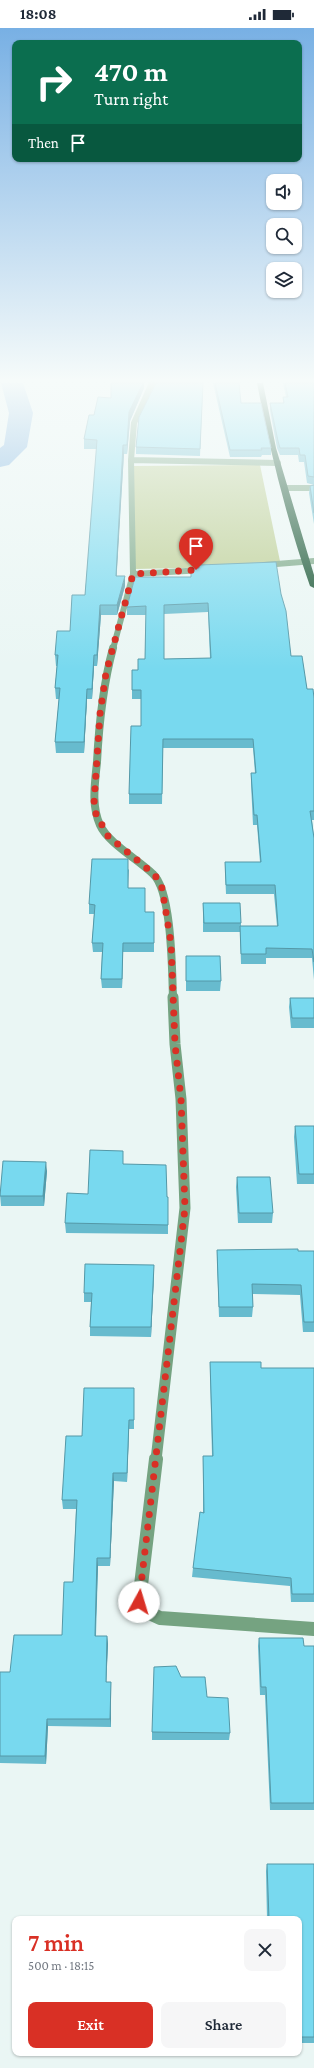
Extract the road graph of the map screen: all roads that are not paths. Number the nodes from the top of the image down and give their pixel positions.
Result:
1 (131, 478) edge
2 (282, 478) edge
3 (285, 488) junction
4 (314, 488) edge
5 (310, 562) edge
6 (250, 567) edge
7 (212, 569) edge
8 (133, 574) junction
9 (314, 586) edge
10 (314, 1629) edge

1 - 8 street
2 - 3 highway
3 - 4 street
3 - 5 highway
5 - 6 street
5 - 9 highway
7 - 8 street
8 - 10 street

